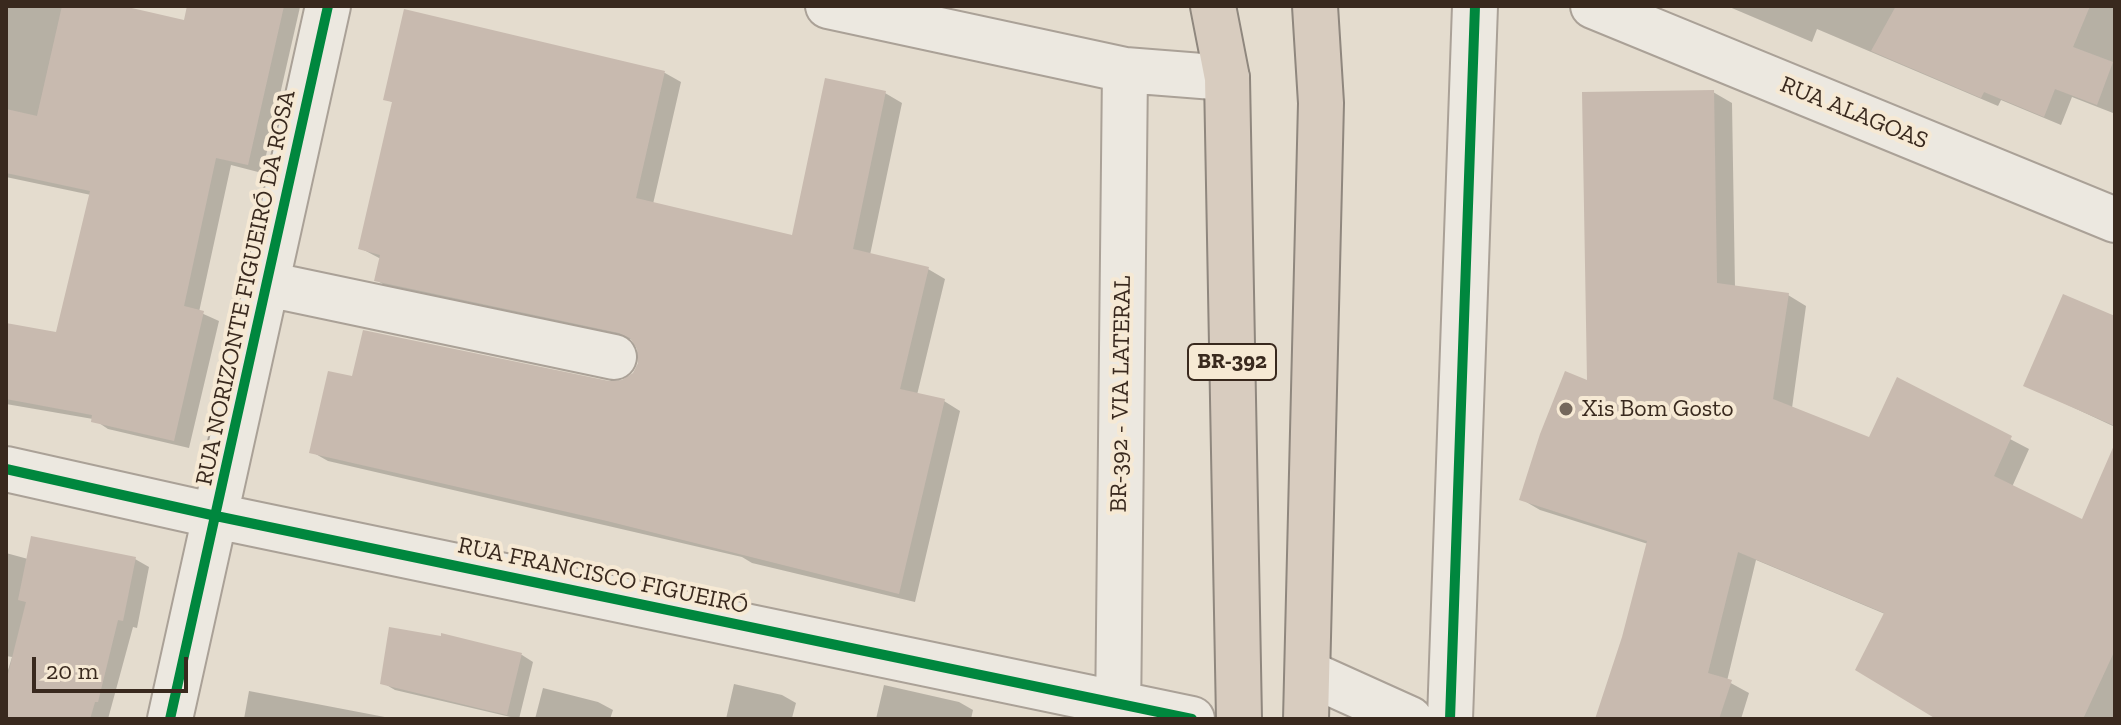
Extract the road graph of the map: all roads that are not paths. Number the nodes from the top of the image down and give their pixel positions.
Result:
1 (328, 6) edge
2 (828, 6) edge
3 (1213, 6) edge
4 (1315, 6) edge
5 (1475, 6) edge
6 (1593, 6) edge
7 (1125, 70) junction
8 (1227, 78) junction
9 (2115, 220) edge
10 (267, 284) junction
11 (614, 357) dead end
12 (6, 469) edge
13 (216, 516) junction
14 (1308, 673) junction
15 (1118, 711) edge
16 (170, 719) edge
17 (1192, 719) edge
18 (1239, 719) edge
19 (1306, 719) edge
20 (1410, 719) edge
21 (1450, 719) edge

1 - 10 street, RUA NORIZONTE FIGUEIRÓ DA ROSA
2 - 7 street
3 - 8 highway, BR-392
4 - 14 highway
5 - 21 street
6 - 9 street, RUA ALAGOAS
7 - 8 street
7 - 15 street, BR-392 - VIA LATERAL
8 - 18 highway, BR-392
10 - 11 street
10 - 13 street, RUA NORIZONTE FIGUEIRÓ DA ROSA
12 - 13 street, RUA FRANCISCO FIGUEIRÓ
13 - 15 street, RUA FRANCISCO FIGUEIRÓ
13 - 16 street, RUA NORIZONTE FIGUEIRÓ DA ROSA
14 - 19 highway
14 - 20 street
15 - 17 street, RUA FRANCISCO FIGUEIRÓ

